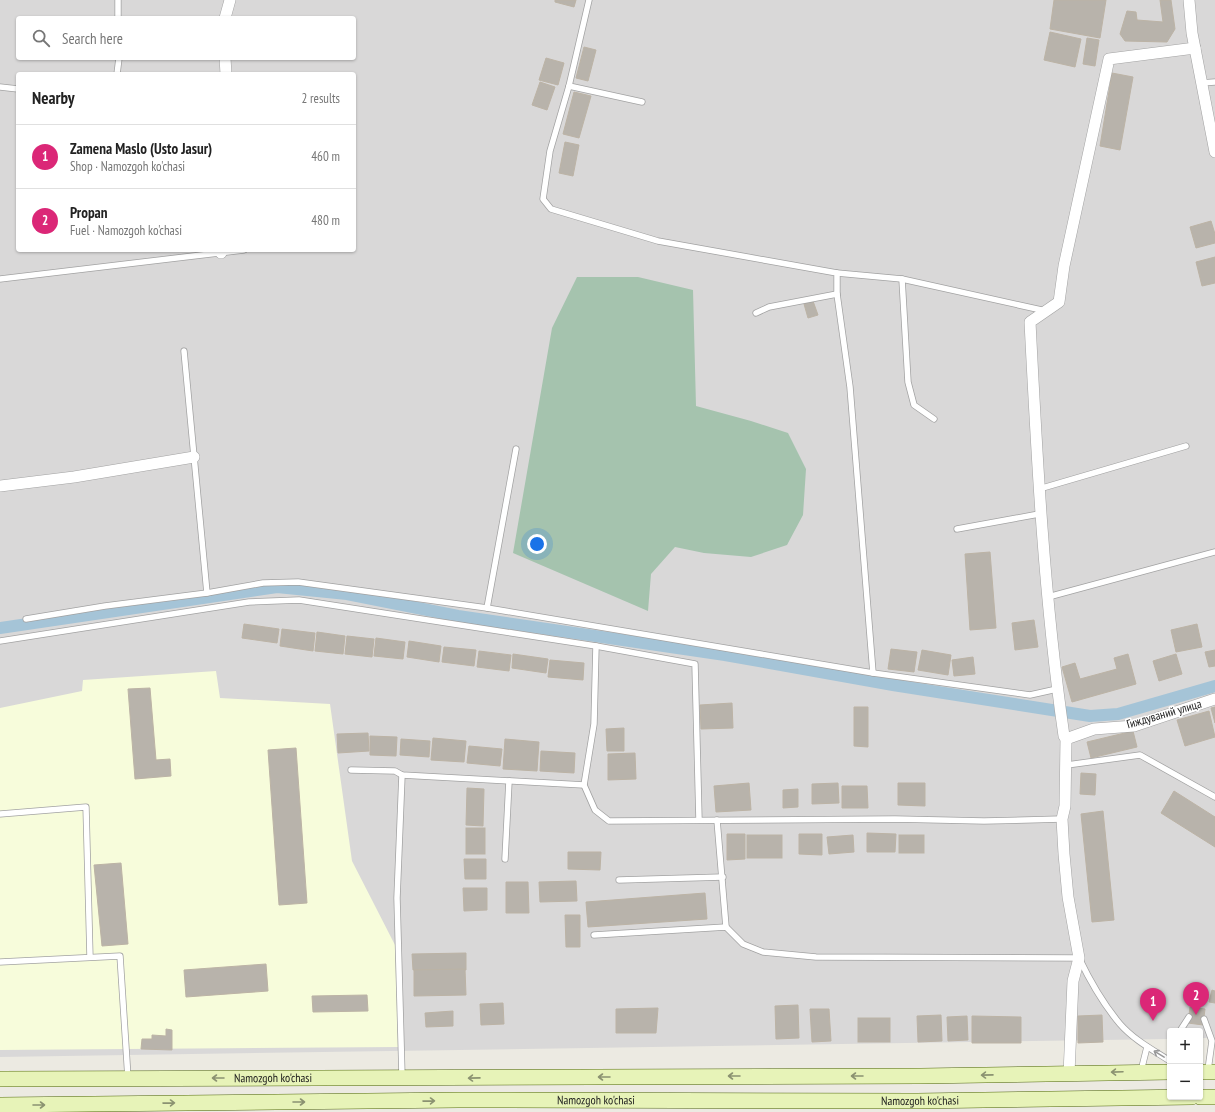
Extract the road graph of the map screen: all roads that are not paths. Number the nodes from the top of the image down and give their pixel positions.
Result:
1 (118, 0) edge
2 (230, 0) edge
3 (590, 0) edge
4 (1189, 0) edge
5 (118, 16) edge
6 (226, 16) edge
7 (1195, 48) junction
8 (118, 60) edge
9 (225, 60) edge
10 (117, 72) edge
11 (226, 72) edge
12 (1215, 82) edge
13 (1201, 83) junction
14 (569, 86) junction
15 (0, 87) edge
16 (16, 89) edge
17 (642, 102) dead end
18 (1215, 152) edge
19 (213, 252) edge
20 (836, 273) junction
21 (0, 279) edge
22 (902, 279) junction
23 (837, 294) junction
24 (1046, 311) junction
25 (756, 314) dead end
26 (184, 351) dead end
27 (934, 419) dead end
28 (1186, 446) dead end
29 (516, 449) dead end
30 (194, 457) junction
31 (0, 486) edge
32 (1038, 489) junction
33 (1040, 514) junction
34 (957, 529) dead end
35 (1215, 552) edge
36 (206, 593) junction
37 (1048, 597) junction
38 (487, 608) junction
39 (26, 619) dead end
40 (0, 642) edge
41 (596, 646) junction
42 (873, 673) junction
43 (1057, 689) junction
44 (1215, 699) edge
45 (1065, 737) junction
46 (1067, 765) junction
47 (351, 770) dead end
48 (402, 775) junction
49 (509, 781) junction
50 (584, 785) junction
51 (1215, 797) edge
52 (0, 814) edge
53 (1062, 819) junction
54 (699, 820) junction
55 (717, 820) junction
56 (505, 859) dead end
57 (723, 877) junction
58 (619, 880) dead end
59 (726, 926) junction
60 (594, 935) dead end
61 (90, 957) junction
62 (1079, 958) junction
63 (0, 962) edge
64 (1189, 1017) dead end
65 (1204, 1019) dead end
66 (1182, 1028) edge
67 (1214, 1039) edge
68 (1147, 1047) junction
69 (1167, 1059) edge
70 (1140, 1071) junction
71 (1167, 1072) edge
72 (1208, 1072) edge
73 (1069, 1074) junction
74 (773, 1076) junction
75 (128, 1078) junction
76 (352, 1078) junction
77 (367, 1078) junction
78 (402, 1078) junction
79 (0, 1079) edge
80 (1203, 1097) edge
81 (1215, 1097) edge
82 (1167, 1098) edge
83 (773, 1101) junction
84 (0, 1105) edge
85 (360, 1107) edge
86 (917, 1107) edge
87 (96, 1108) edge

1 - 5 lane
2 - 6 street
3 - 14 lane
4 - 7 street
7 - 13 street
7 - 24 street
8 - 10 lane
9 - 11 street
12 - 13 lane
13 - 18 street
14 - 17 lane
14 - 20 lane
15 - 16 lane
19 - 21 lane
20 - 22 lane
20 - 23 lane
22 - 24 lane
22 - 27 lane
23 - 25 lane
23 - 42 lane
24 - 32 street
26 - 30 lane
28 - 32 lane
29 - 38 lane
30 - 31 street
30 - 36 lane
32 - 33 street
33 - 34 lane
33 - 37 street
35 - 37 lane
36 - 38 lane
36 - 39 lane
37 - 43 street
38 - 42 lane
40 - 41 lane
41 - 50 lane
41 - 54 lane
42 - 43 lane
43 - 45 street
44 - 45 street, Гиждуваний улица
45 - 46 street
46 - 51 lane
46 - 53 street
47 - 48 lane
48 - 49 lane
48 - 78 lane
49 - 50 lane
49 - 56 lane
50 - 54 lane
52 - 61 lane
53 - 55 lane
53 - 62 street
54 - 55 lane
55 - 57 lane
57 - 58 lane
57 - 59 lane
59 - 60 lane
59 - 62 lane
61 - 63 lane
61 - 75 lane
62 - 68 lane
62 - 73 street
64 - 66 lane
65 - 67 lane
67 - 72 lane
69 -> 68 lane
68 - 70 lane
70 - 71 main road, Namozgoh ko'chasi
70 -> 73 main road, Namozgoh ko'chasi
73 -> 74 main road, Namozgoh ko'chasi
74 -> 78 main road, Namozgoh ko'chasi
74 - 83 main road
76 -> 75 main road, Namozgoh ko'chasi
75 - 79 main road, Namozgoh ko'chasi
76 - 77 main road, Namozgoh ko'chasi
76 - 85 main road
77 - 78 main road, Namozgoh ko'chasi
77 - 85 main road
80 - 81 main road
82 - 86 main road, Namozgoh ko'chasi
85 -> 83 main road, Namozgoh ko'chasi
83 - 86 main road, Namozgoh ko'chasi
84 -> 87 main road, Namozgoh ko'chasi
87 -> 85 main road, Namozgoh ko'chasi

